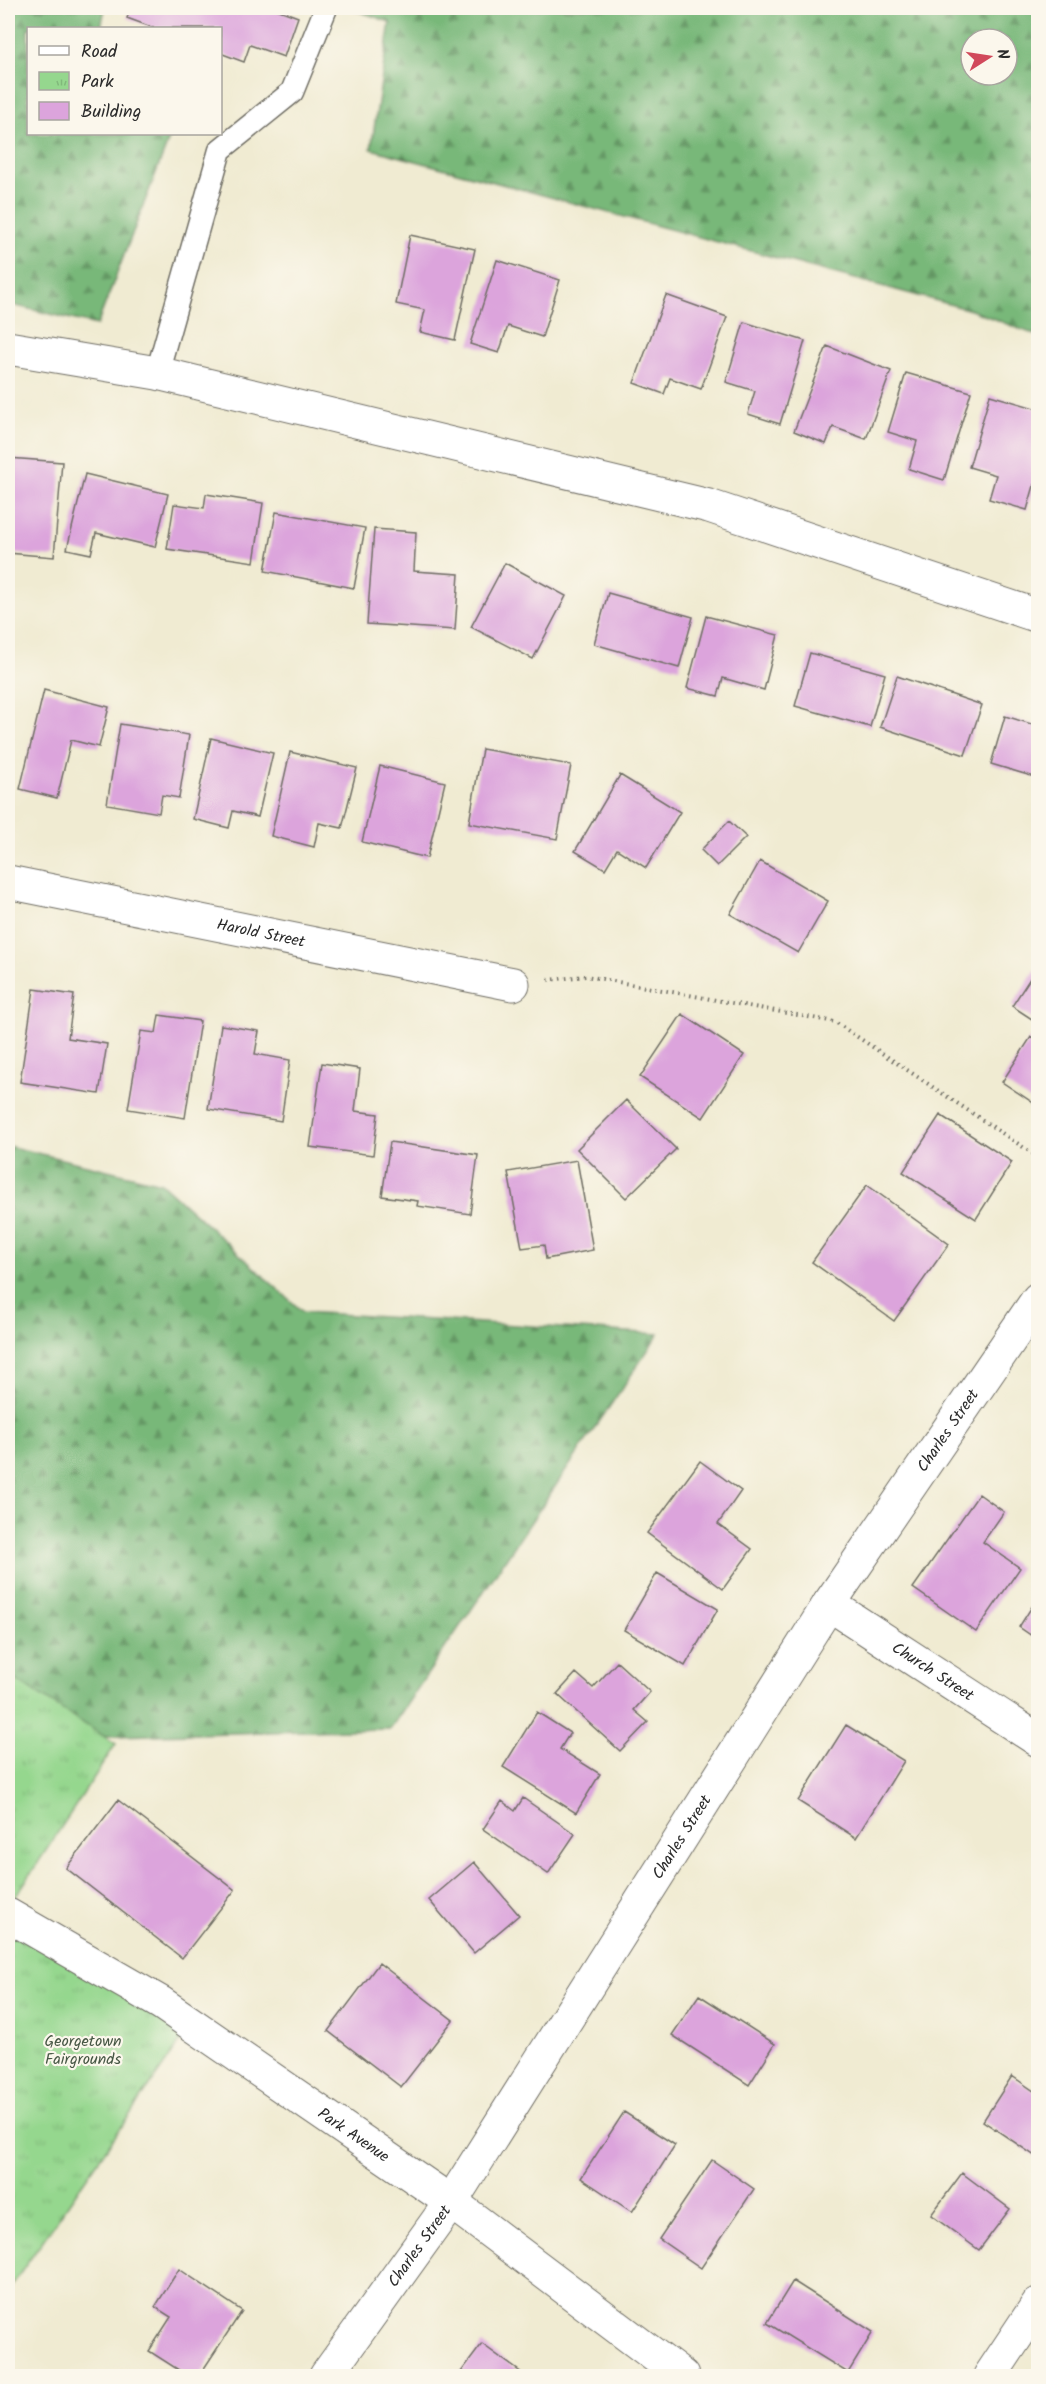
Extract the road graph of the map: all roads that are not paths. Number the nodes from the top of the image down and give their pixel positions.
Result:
1 (326, 8) edge
2 (8, 348) edge
3 (157, 373) junction
4 (1038, 616) edge
5 (8, 882) edge
6 (513, 984) road end
7 (1038, 1299) edge
8 (829, 1604) junction
9 (1038, 1740) edge
10 (8, 1915) edge
11 (451, 2202) junction
12 (1038, 2304) edge
13 (326, 2376) edge
14 (682, 2376) edge
15 (990, 2376) edge

1 - 3 lane
2 - 3 street
3 - 4 street
5 - 6 street, Harold Street
7 - 8 street, Charles Street
8 - 9 street, Church Street
8 - 11 street, Charles Street
10 - 11 street, Park Avenue
11 - 13 street, Charles Street
11 - 14 street, Park Avenue
12 - 15 street

